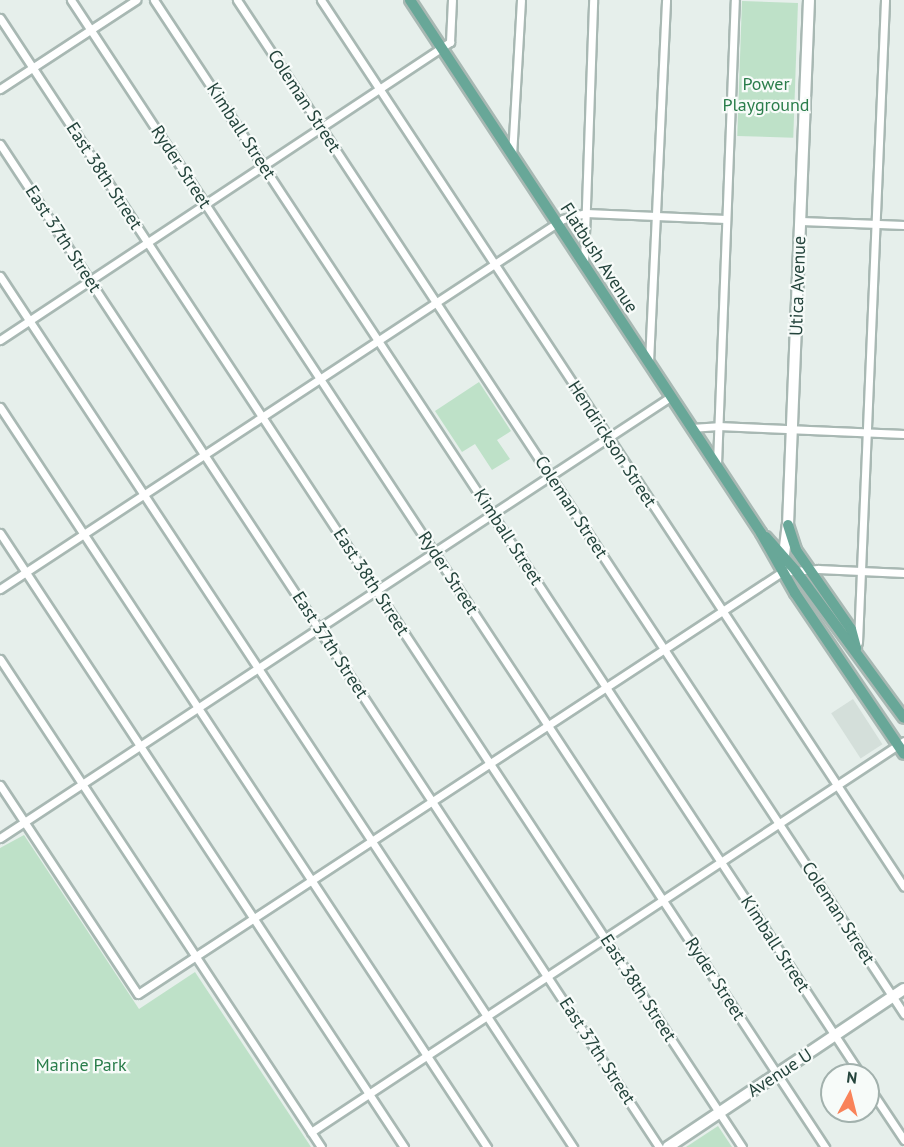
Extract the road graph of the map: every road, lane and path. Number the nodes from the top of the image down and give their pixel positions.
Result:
1 (71, 0) edge
2 (136, 0) edge
3 (154, 0) edge
4 (237, 0) edge
5 (321, 0) edge
6 (410, 0) edge
7 (452, 0) edge
8 (521, 0) edge
9 (593, 0) edge
10 (666, 0) edge
11 (735, 0) edge
12 (809, 0) edge
13 (885, 0) edge
14 (0, 18) edge
15 (91, 30) junction
16 (441, 49) junction
17 (33, 68) junction
18 (0, 89) edge
19 (380, 90) junction
20 (321, 128) junction
21 (0, 144) edge
22 (512, 156) junction
23 (264, 166) junction
24 (206, 204) junction
25 (586, 213) junction
26 (657, 216) junction
27 (726, 219) junction
28 (801, 221) junction
29 (556, 223) junction
30 (875, 224) junction
31 (904, 225) edge
32 (147, 243) junction
33 (494, 264) junction
34 (584, 266) junction
35 (0, 276) edge
36 (90, 281) junction
37 (436, 302) junction
38 (30, 320) junction
39 (0, 340) edge
40 (378, 340) junction
41 (649, 364) junction
42 (320, 378) junction
43 (670, 397) junction
44 (0, 407) edge
45 (262, 416) junction
46 (718, 426) junction
47 (691, 428) junction
48 (792, 429) junction
49 (867, 432) junction
50 (904, 434) edge
51 (608, 438) junction
52 (204, 454) junction
53 (717, 466) junction
54 (550, 476) junction
55 (143, 494) junction
56 (492, 514) junction
57 (788, 525) junction
58 (0, 533) edge
59 (761, 533) junction
60 (84, 534) junction
61 (434, 552) junction
62 (784, 555) junction
63 (810, 570) junction
64 (796, 571) junction
65 (861, 571) junction
66 (26, 572) junction
67 (782, 572) junction
68 (904, 573) edge
69 (0, 589) edge
70 (376, 590) junction
71 (723, 612) junction
72 (318, 629) junction
73 (665, 650) junction
74 (857, 654) junction
75 (0, 659) edge
76 (258, 668) junction
77 (607, 688) junction
78 (198, 708) junction
79 (904, 718) edge
80 (549, 726) junction
81 (140, 745) junction
82 (902, 747) edge
83 (491, 764) junction
84 (82, 784) junction
85 (0, 785) edge
86 (837, 786) junction
87 (433, 802) junction
88 (24, 822) junction
89 (779, 824) junction
90 (0, 838) edge
91 (373, 843) junction
92 (721, 862) junction
93 (313, 882) junction
94 (904, 887) edge
95 (663, 900) junction
96 (254, 919) junction
97 (606, 938) junction
98 (196, 957) junction
99 (548, 976) junction
100 (904, 991) edge
101 (893, 998) junction
102 (904, 1014) edge
103 (486, 1015) junction
104 (836, 1036) junction
105 (427, 1056) junction
106 (853, 1063) edge
107 (778, 1074) junction
108 (369, 1094) junction
109 (880, 1104) edge
110 (719, 1113) junction
111 (311, 1132) junction
112 (904, 1140) edge
113 (321, 1147) edge
114 (404, 1147) edge
115 (487, 1147) edge
116 (573, 1147) edge
117 (659, 1147) edge
118 (668, 1147) edge
119 (742, 1147) edge
120 (825, 1147) edge

1 - 15 street, Ryder Street
2 - 15 street
3 - 23 street, Kimball Street
4 - 20 street, Coleman Street
5 - 19 street, Hendrickson Street
6 - 16 main road, Flatbush Avenue
7 - 16 street
8 - 22 street
9 - 25 street
10 - 26 street
11 - 27 street
12 - 28 main road, Utica Avenue
13 - 30 street
14 - 17 street, East 38th Street
15 - 17 street
15 - 24 street, Ryder Street
16 - 19 street
16 - 22 main road, Flatbush Avenue
17 - 18 street
17 - 32 street, East 38th Street
19 - 20 street
19 - 33 street, Hendrickson Street
20 - 23 street
20 - 37 street, Coleman Street
21 - 36 street, East 37th Street
22 - 29 main road, Flatbush Avenue
23 - 24 street
23 - 40 street, Kimball Street
24 - 32 street
24 - 42 street, Ryder Street
25 - 26 street
25 - 29 street
25 - 34 street
26 - 27 street
26 - 41 street
27 - 46 street
28 - 30 street
28 - 48 main road, Utica Avenue
29 - 33 street
29 - 34 main road, Flatbush Avenue
30 - 31 street
30 - 49 street
32 - 36 street
32 - 45 street, East 38th Street
33 - 37 street
33 - 51 street, Hendrickson Street
34 - 41 main road, Flatbush Avenue
35 - 38 street
36 - 38 street
36 - 52 street, East 37th Street
37 - 40 street
37 - 54 street, Coleman Street
38 - 39 street
38 - 55 street
40 - 42 street
40 - 56 street, Kimball Street
41 - 43 main road, Flatbush Avenue
42 - 45 street
42 - 61 street, Ryder Street
43 - 47 main road, Flatbush Avenue
43 - 51 street
44 - 60 street
45 - 52 street
45 - 70 street, East 38th Street
46 - 47 street
46 - 48 street
46 - 53 street
47 - 53 main road, Flatbush Avenue
48 - 49 street
48 - 57 main road, Utica Avenue
49 - 50 street
49 - 65 street
51 - 54 street
51 - 71 street, Hendrickson Street
52 - 55 street
52 - 72 street, East 37th Street
53 - 59 main road, Flatbush Avenue
54 - 56 street
54 - 73 street, Coleman Street
55 - 60 street
55 - 76 street
56 - 61 street
56 - 77 street, Kimball Street
57 - 62 main road, Utica Avenue
57 - 63 main road
58 - 66 street
59 - 62 main road, Flatbush Avenue
59 - 67 main road, Flatbush Avenue
60 - 66 street
60 - 78 street
61 - 70 street
61 - 80 street, Ryder Street
62 - 64 main road, Flatbush Avenue
62 - 67 main road, Utica Avenue
63 - 64 street
63 - 65 street
63 - 74 main road
64 - 67 street
64 - 74 main road, Flatbush Avenue
65 - 68 street
65 - 74 street
66 - 69 street
66 - 81 street
67 - 71 street
67 - 82 main road, Flatbush Avenue
70 - 72 street
70 - 83 street, East 38th Street
71 - 73 street
71 - 86 street, Hendrickson Street
72 - 76 street
72 - 87 street, East 37th Street
73 - 77 street
73 - 89 street, Coleman Street
74 - 79 main road, Flatbush Avenue
75 - 84 street
76 - 78 street
76 - 91 street
77 - 80 street
77 - 92 street, Kimball Street
78 - 81 street
78 - 93 street
80 - 83 street
80 - 95 street, Ryder Street
81 - 84 street
81 - 96 street
82 - 86 street
83 - 87 street
83 - 97 street, East 38th Street
84 - 88 street
84 - 98 street
85 - 88 street
86 - 89 street
86 - 94 street, Hendrickson Street
87 - 91 street
87 - 99 street, East 37th Street
88 - 90 street
88 - 98 street
89 - 92 street
89 - 101 street, Coleman Street
91 - 93 street
91 - 103 street
92 - 95 street
92 - 104 street, Kimball Street
93 - 96 street
93 - 105 street
95 - 97 street
95 - 107 street, Ryder Street
96 - 98 street
96 - 108 street
97 - 99 street
97 - 110 street, East 38th Street
98 - 111 street
99 - 103 street
99 - 117 street, East 37th Street
100 - 101 main road, Avenue U
101 - 102 street, Coleman Street
101 - 104 main road, Avenue U
103 - 105 street
103 - 116 street
104 - 106 street, Kimball Street
104 - 107 main road, Avenue U
105 - 108 street
105 - 115 street
107 - 110 main road, Avenue U
107 - 120 street, Ryder Street
108 - 111 street
108 - 114 street
109 - 112 street
110 - 118 main road, Avenue U
110 - 119 street, East 38th Street
111 - 113 street

